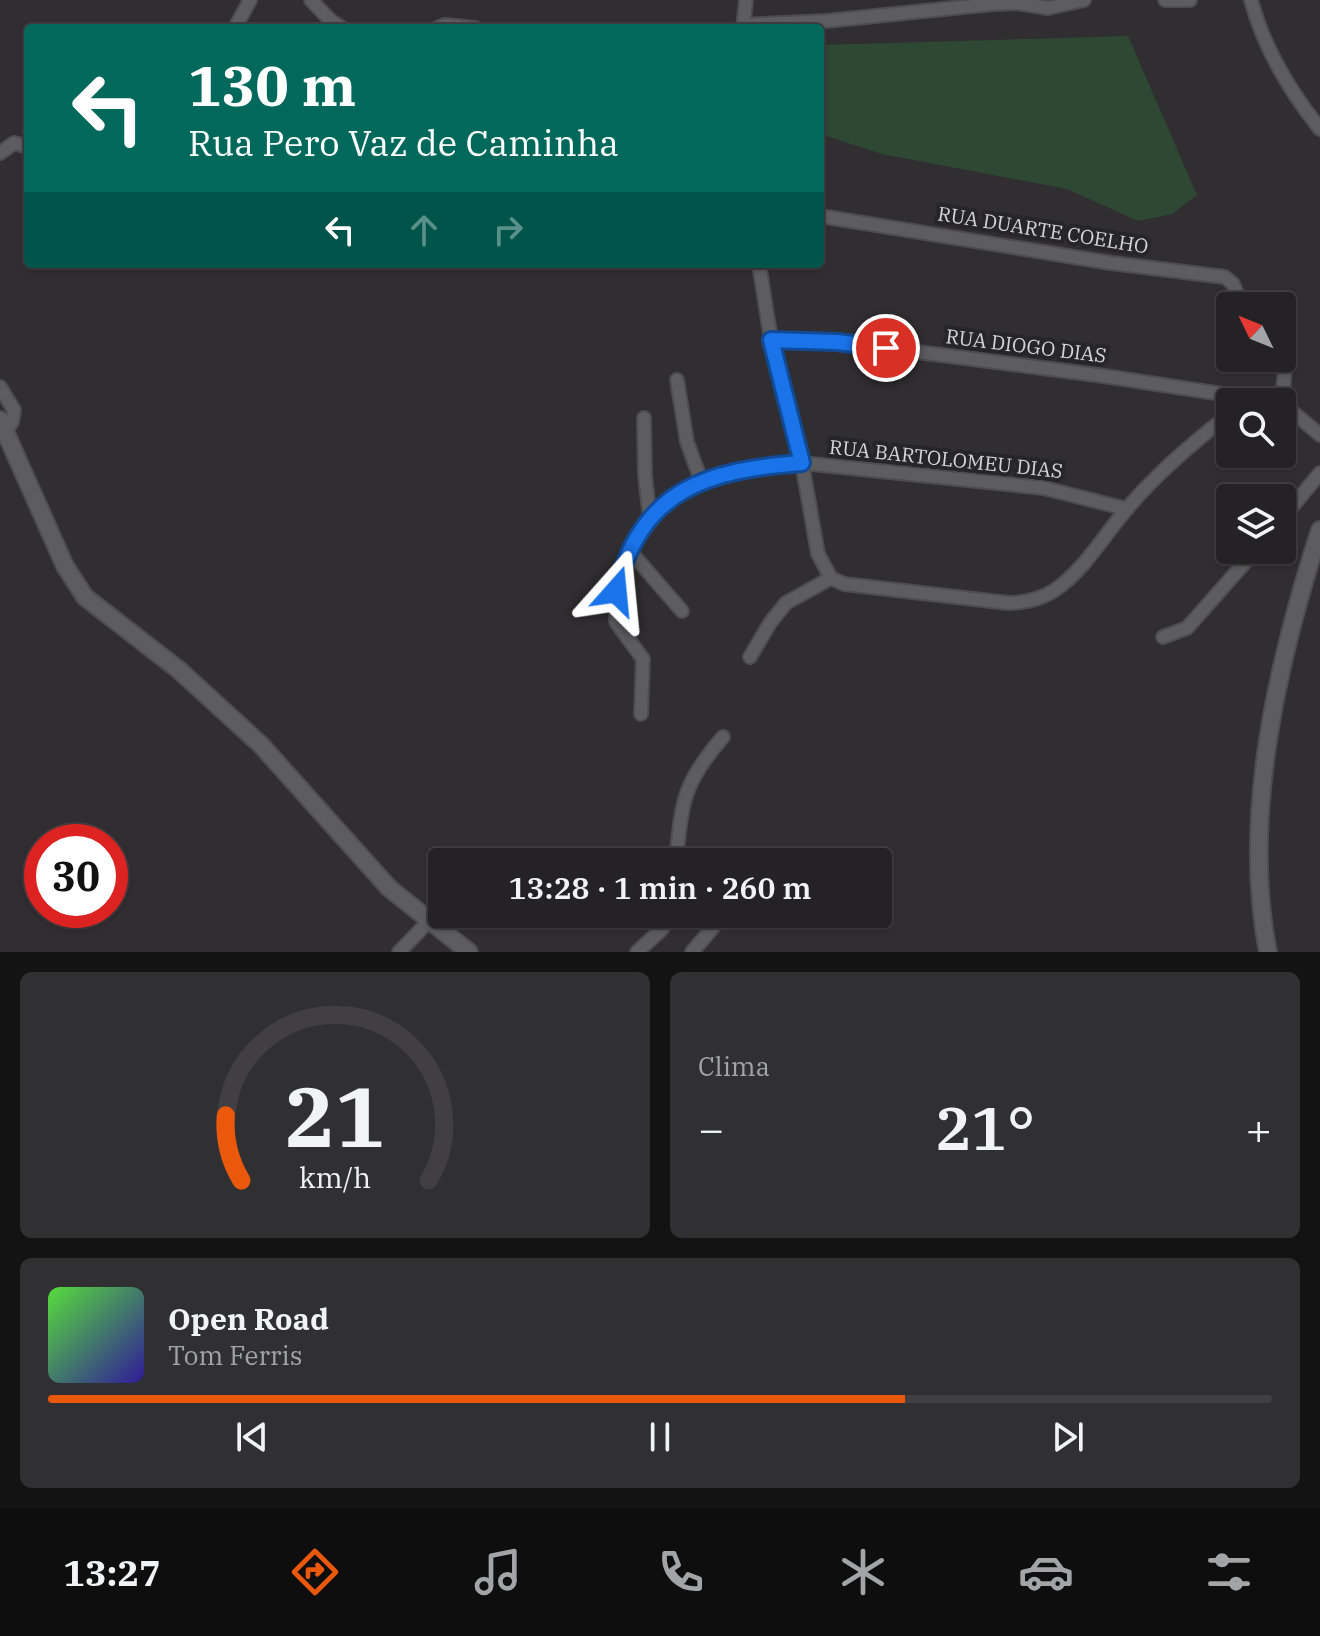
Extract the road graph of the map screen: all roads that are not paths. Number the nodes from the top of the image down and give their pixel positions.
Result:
1 (250, 0) edge
2 (311, 0) edge
3 (746, 0) edge
4 (1084, 0) edge
5 (1165, 0) edge
6 (1190, 0) edge
7 (1251, 0) edge
8 (237, 24) edge
9 (336, 24) edge
10 (743, 24) edge
11 (776, 24) edge
12 (1320, 129) edge
13 (24, 146) edge
14 (0, 153) edge
15 (824, 217) edge
16 (760, 268) edge
17 (1236, 292) edge
18 (771, 340) junction
19 (677, 380) dead end
20 (0, 387) edge
21 (1216, 395) edge
22 (1296, 415) edge
23 (644, 418) dead end
24 (1216, 425) edge
25 (2, 426) edge
26 (1320, 435) edge
27 (802, 463) junction
28 (1320, 473) edge
29 (702, 483) junction
30 (1296, 502) edge
31 (1127, 509) junction
32 (650, 519) junction
33 (1320, 530) edge
34 (629, 550) junction
35 (1244, 564) edge
36 (831, 578) junction
37 (682, 611) dead end
38 (1163, 637) dead end
39 (750, 657) dead end
40 (641, 714) dead end
41 (723, 737) dead end
42 (678, 848) edge
43 (428, 918) edge
44 (428, 922) edge
45 (440, 928) edge
46 (663, 928) edge
47 (712, 928) edge
48 (399, 952) edge
49 (469, 952) edge
50 (637, 952) edge
51 (692, 952) edge
52 (1268, 952) edge

1 - 8 street
2 - 9 street
3 - 10 street
4 - 11 street
5 - 6 street
7 - 12 street
13 - 14 street
15 - 17 street, RUA DUARTE COELHO
16 - 18 street
18 - 21 street, RUA DIOGO DIAS
18 - 27 street
19 - 29 street
20 - 25 street
22 - 26 street
23 - 32 street
24 - 31 street
25 - 43 street
27 - 29 street, RUA BARTOLOMEU DIAS
27 - 31 street, RUA BARTOLOMEU DIAS
27 - 36 street
28 - 30 street
29 - 32 street, RUA BARTOLOMEU DIAS
31 - 36 street
32 - 34 street, RUA BARTOLOMEU DIAS
33 - 52 street
34 - 37 street
34 - 40 street, RUA BARTOLOMEU DIAS
35 - 38 street
36 - 39 street
41 - 42 street
44 - 48 street
45 - 49 street
46 - 50 street
47 - 51 street

